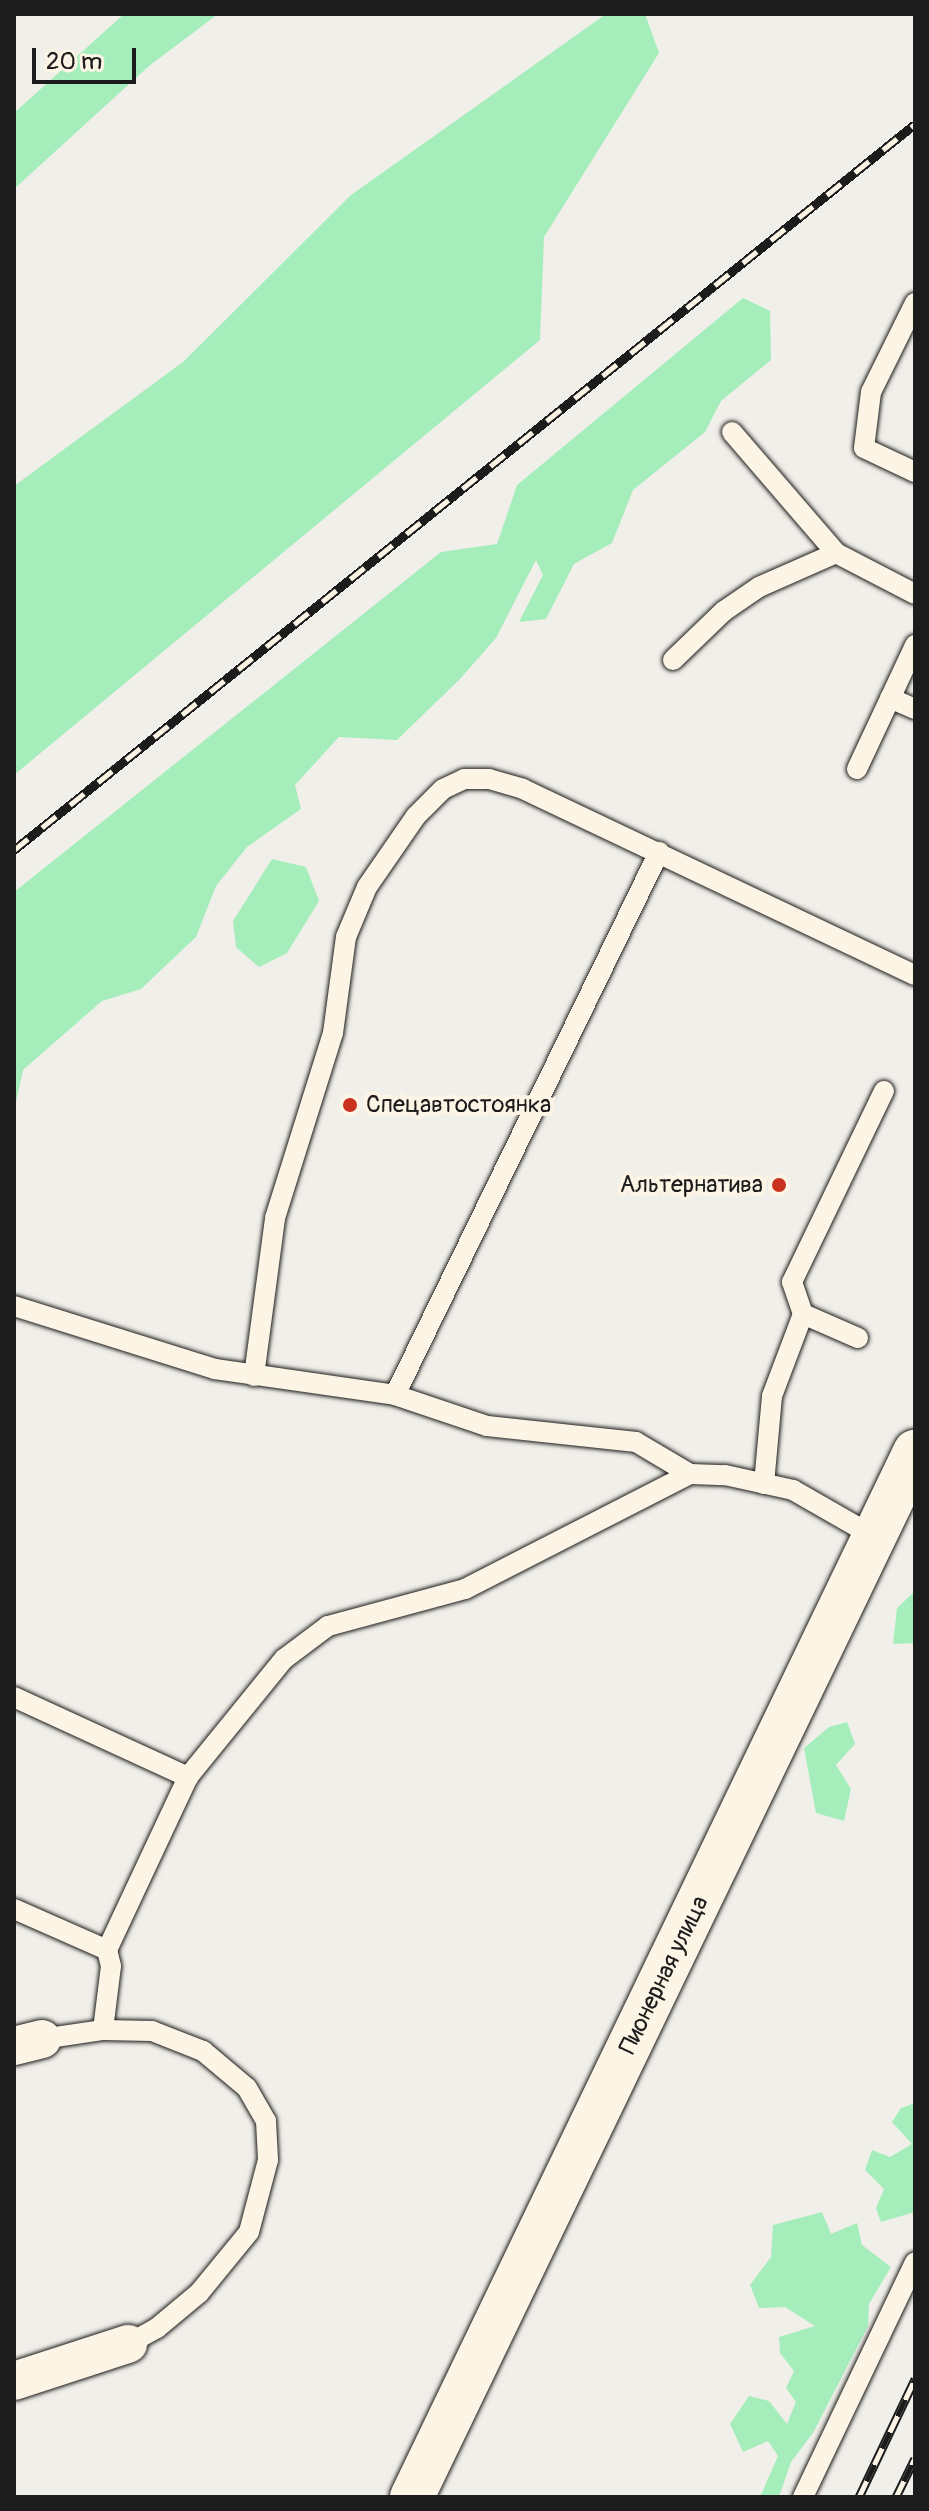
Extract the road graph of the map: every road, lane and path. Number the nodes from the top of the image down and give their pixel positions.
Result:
1 (915, 303) edge
2 (732, 432) dead end
3 (915, 472) edge
4 (836, 553) junction
5 (915, 594) edge
6 (915, 645) edge
7 (673, 660) dead end
8 (890, 698) junction
9 (915, 709) edge
10 (857, 769) dead end
11 (659, 852) junction
12 (915, 975) edge
13 (884, 1091) dead end
14 (14, 1306) edge
15 (803, 1314) junction
16 (858, 1338) dead end
17 (254, 1376) junction
18 (395, 1395) junction
19 (915, 1452) edge
20 (690, 1474) junction
21 (764, 1484) junction
22 (875, 1537) junction
23 (14, 1697) edge
24 (188, 1777) junction
25 (14, 1909) edge
26 (107, 1950) junction
27 (103, 2030) junction
28 (28, 2042) edge
29 (915, 2262) edge
30 (128, 2344) joint
31 (14, 2381) edge
32 (412, 2497) edge
33 (803, 2497) edge

1 - 3 lane
2 - 4 lane
4 - 5 lane
4 - 7 lane
6 - 8 lane
8 - 9 lane
8 - 10 lane
11 - 12 lane
11 - 17 lane
11 - 18 lane
13 - 15 lane
14 - 17 lane
15 - 16 lane
15 - 21 lane
17 - 18 lane
18 - 20 lane
19 - 22 street, Пионерная улица
20 - 21 lane
20 - 24 lane
21 - 22 lane
22 - 32 street, Пионерная улица
23 - 24 lane
24 - 26 lane
25 - 26 lane
26 - 27 lane
27 - 28 lane
27 - 30 lane
29 - 33 lane
30 - 31 street

